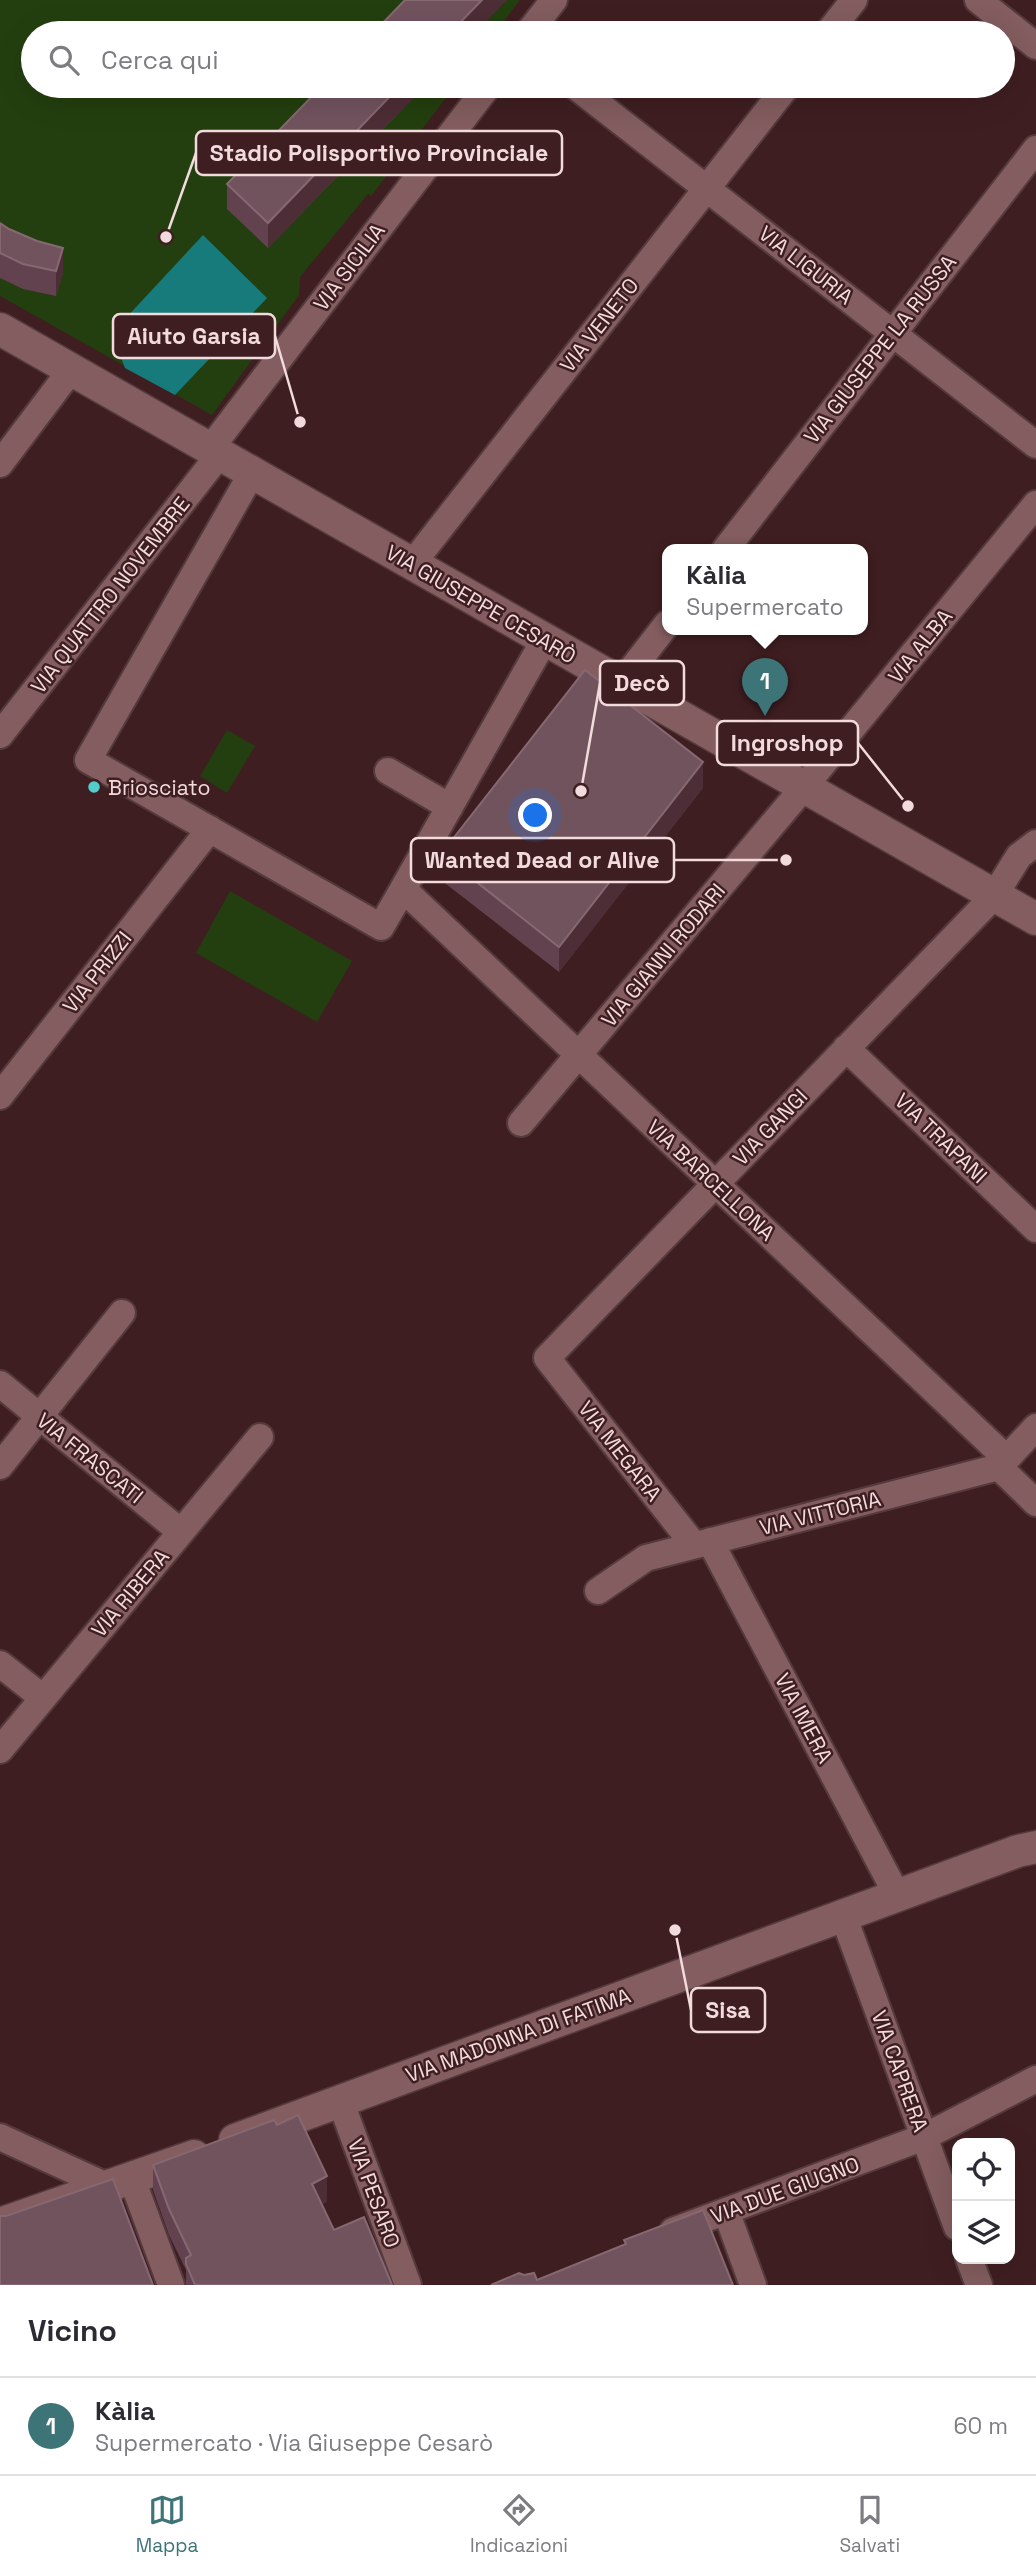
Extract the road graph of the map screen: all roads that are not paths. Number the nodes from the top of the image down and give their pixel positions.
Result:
1 (554, 0) edge
2 (854, 0) edge
3 (978, 0) edge
4 (537, 21) edge
5 (837, 21) edge
6 (1004, 21) edge
7 (1015, 29) edge
8 (1036, 46) edge
9 (479, 98) edge
10 (591, 98) edge
11 (778, 98) edge
12 (1036, 149) edge
13 (707, 188) junction
14 (0, 330) edge
15 (893, 333) junction
16 (71, 370) junction
17 (1036, 445) edge
18 (214, 452) junction
19 (0, 464) edge
20 (251, 472) junction
21 (1036, 504) edge
22 (729, 544) edge
23 (412, 564) junction
24 (662, 630) edge
25 (545, 639) junction
26 (621, 683) junction
27 (0, 735) edge
28 (388, 771) dead end
29 (804, 787) junction
30 (450, 807) junction
31 (202, 839) junction
32 (1036, 843) edge
33 (410, 895) junction
34 (994, 896) junction
35 (1036, 919) edge
36 (846, 1048) junction
37 (579, 1054) junction
38 (0, 1096) edge
39 (521, 1123) dead end
40 (715, 1183) junction
41 (1036, 1229) edge
42 (122, 1313) dead end
43 (547, 1358) joint
44 (0, 1384) edge
45 (39, 1416) junction
46 (1036, 1427) edge
47 (260, 1437) dead end
48 (1003, 1462) junction
49 (0, 1466) edge
50 (1036, 1503) edge
51 (181, 1532) junction
52 (702, 1543) junction
53 (598, 1591) dead end
54 (0, 1664) edge
55 (43, 1698) junction
56 (0, 1749) edge
57 (1036, 1847) edge
58 (897, 1895) junction
59 (843, 1916) junction
60 (1036, 2079) edge
61 (340, 2100) junction
62 (0, 2137) edge
63 (925, 2137) junction
64 (120, 2183) junction
65 (726, 2211) junction
66 (952, 2213) edge
67 (0, 2224) edge
68 (651, 2239) edge
69 (971, 2264) edge
70 (171, 2285) edge
71 (408, 2285) edge
72 (753, 2285) edge
73 (979, 2285) edge

1 - 4 street
2 - 5 street
3 - 6 street
7 - 8 street
9 - 18 street, VIA SICILIA
10 - 13 street, VIA LIGURIA
11 - 13 street, VIA VENETO
12 - 15 street, VIA GIUSEPPE LA RUSSA
13 - 15 street, VIA LIGURIA
13 - 23 street, VIA VENETO
14 - 16 street, VIA GIUSEPPE CESARÒ
15 - 17 street, VIA LIGURIA
15 - 22 street, VIA GIUSEPPE LA RUSSA
16 - 18 street, VIA GIUSEPPE CESARÒ
16 - 19 street
18 - 20 street, VIA GIUSEPPE CESARÒ
18 - 27 street, VIA QUATTRO NOVEMBRE
20 - 23 street, VIA GIUSEPPE CESARÒ
20 - 31 street
21 - 29 street, VIA ALBA
23 - 25 street, VIA GIUSEPPE CESARÒ
24 - 26 street
25 - 26 street, VIA GIUSEPPE CESARÒ
25 - 30 street
26 - 29 street, VIA GIUSEPPE CESARÒ
28 - 30 street
29 - 34 street, VIA GIUSEPPE CESARÒ
29 - 37 street, VIA GIANNI RODARI
30 - 33 street
31 - 33 street
31 - 38 street, VIA PRIZZI
32 - 34 street, VIA GANGI
33 - 37 street, VIA BARCELLONA
34 - 35 street, VIA GIUSEPPE CESARÒ
34 - 36 street, VIA GANGI
36 - 40 street, VIA GANGI
36 - 41 street, VIA TRAPANI
37 - 39 street, VIA GIANNI RODARI
37 - 40 street, VIA BARCELLONA
40 - 43 street, VIA GANGI
40 - 48 street, VIA BARCELLONA
42 - 45 street
43 - 52 street, VIA MEGARA
44 - 45 street, VIA FRASCATI
45 - 49 street
45 - 51 street, VIA FRASCATI
46 - 48 street
47 - 51 street, VIA RIBERA
48 - 50 street, VIA BARCELLONA
48 - 52 street, VIA VITTORIA
51 - 55 street, VIA RIBERA
52 - 53 street, VIA VITTORIA
52 - 58 street, VIA IMERA
54 - 55 street
55 - 56 street, VIA RIBERA
57 - 58 street, VIA MADONNA DI FATIMA
58 - 59 street, VIA MADONNA DI FATIMA
59 - 61 street, VIA MADONNA DI FATIMA
59 - 63 street, VIA CAPRERA
60 - 63 street, VIA DUE GIUGNO
61 - 64 street, VIA MADONNA DI FATIMA
61 - 71 street, VIA PESARO
62 - 64 street
63 - 65 street, VIA DUE GIUGNO
63 - 66 street, VIA CAPRERA
64 - 67 street, VIA MADONNA DI FATIMA
64 - 70 street
65 - 68 street, VIA DUE GIUGNO
65 - 72 street
69 - 73 street

